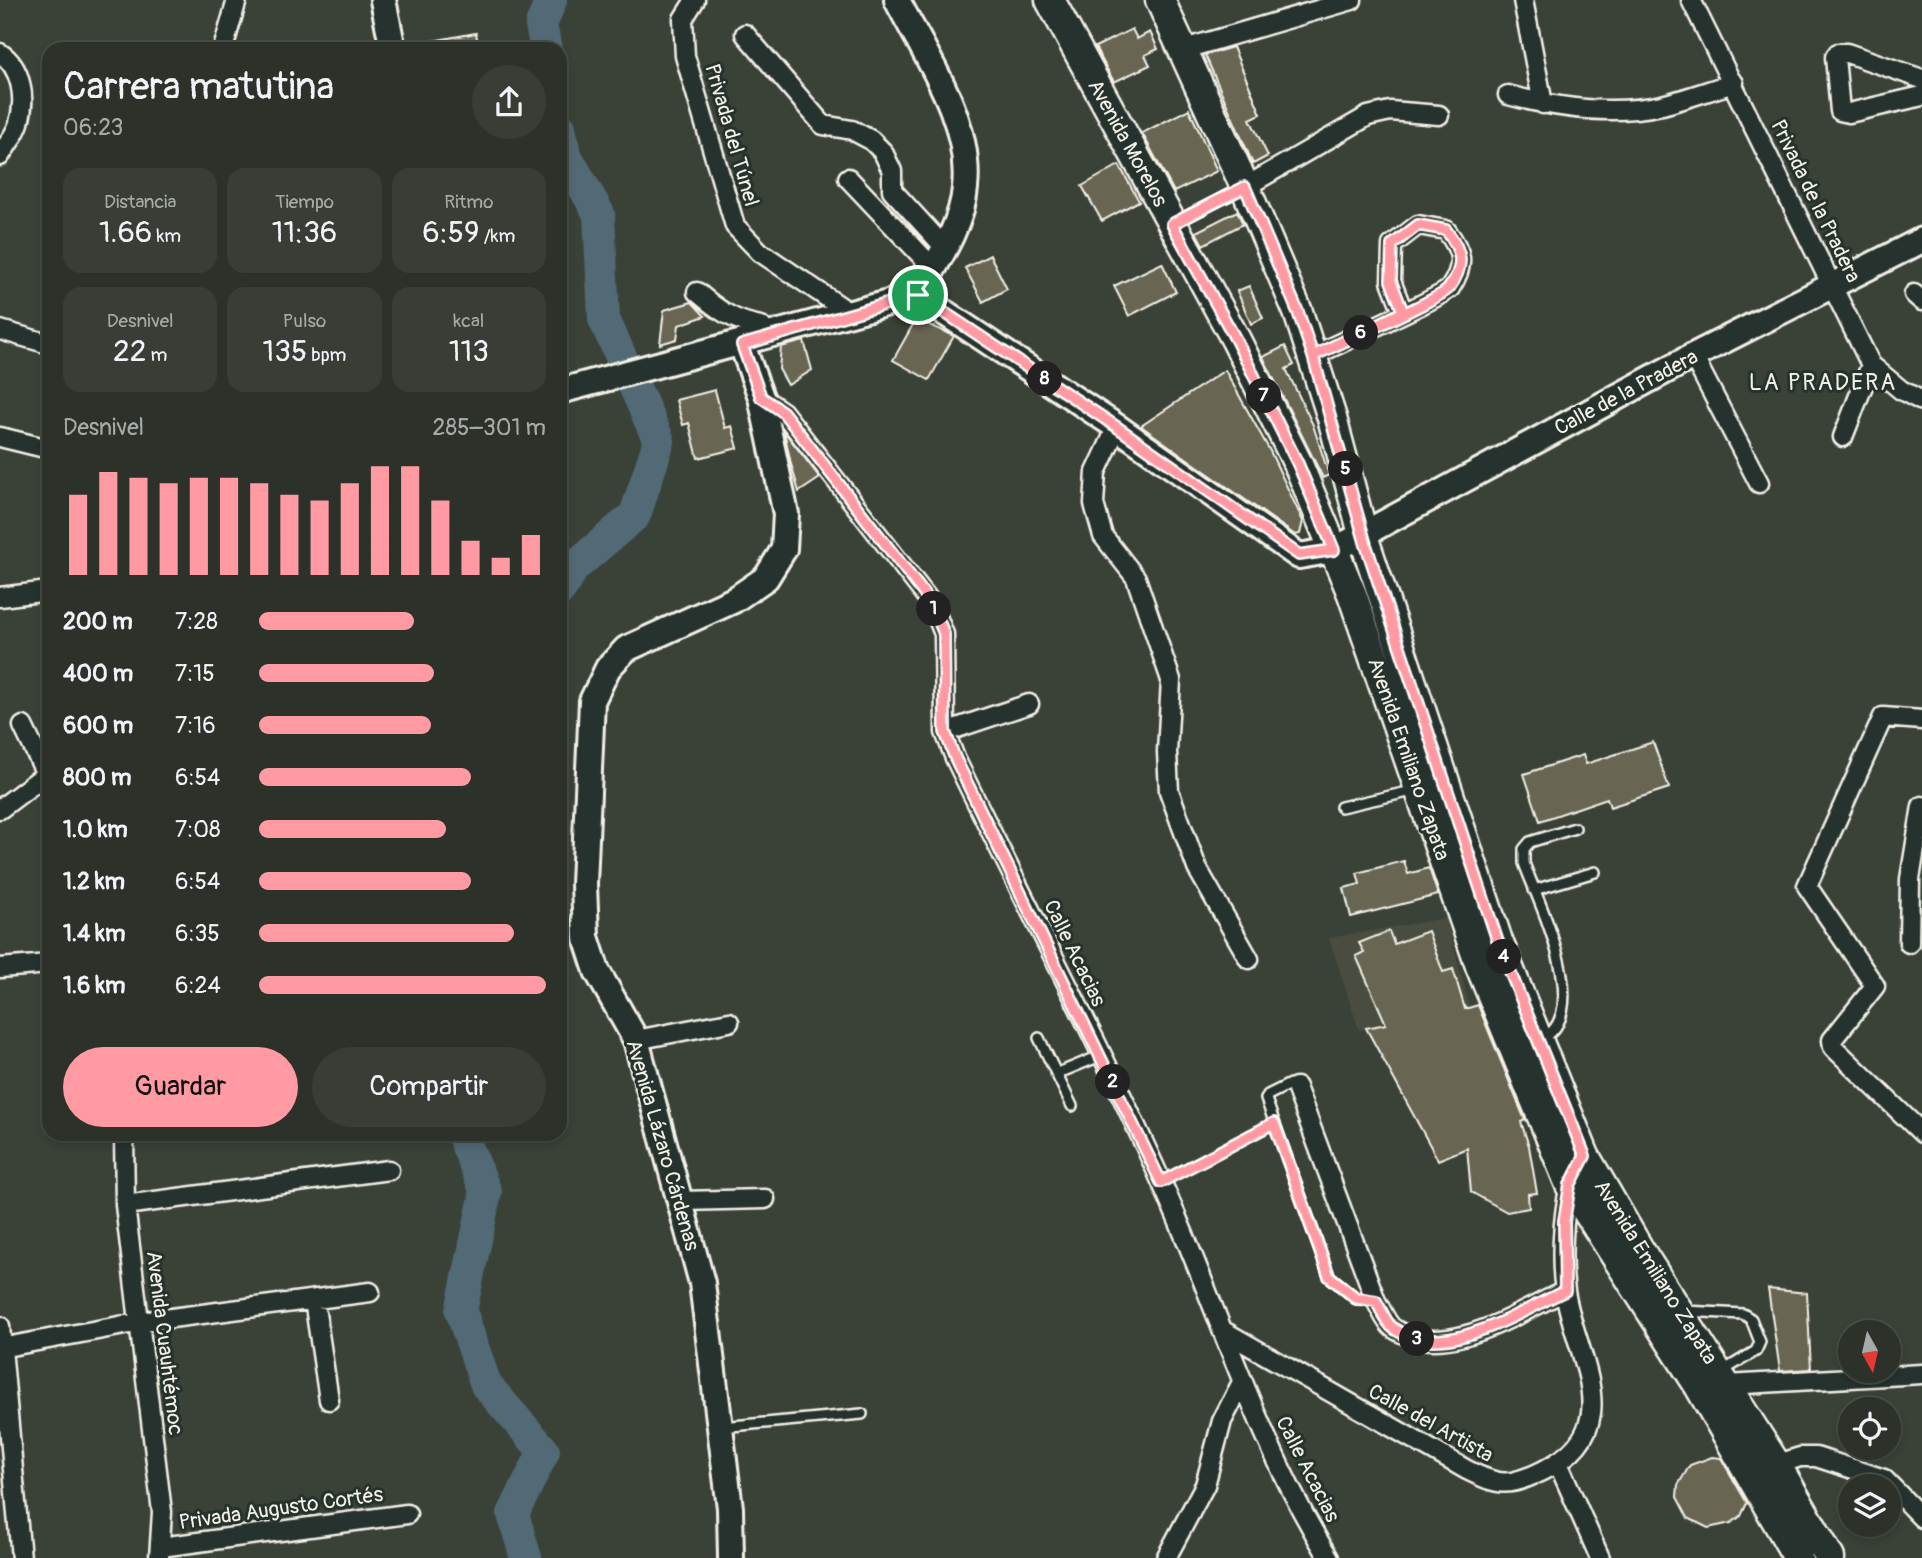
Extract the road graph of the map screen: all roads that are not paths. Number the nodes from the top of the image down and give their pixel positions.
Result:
1 (237, 0) edge
2 (383, 0) edge
3 (695, 0) edge
4 (897, 0) edge
5 (1050, 0) edge
6 (1160, 0) edge
7 (1352, 0) edge
8 (1691, 0) edge
9 (1526, 1) edge
10 (745, 33) dead end
11 (225, 42) edge
12 (392, 42) edge
13 (1181, 50) junction
14 (0, 52) edge
15 (1922, 79) edge
16 (1734, 83) junction
17 (1508, 95) dead end
18 (1922, 96) edge
19 (1543, 104) junction
20 (1439, 115) dead end
21 (0, 156) edge
22 (848, 178) dead end
23 (1245, 187) junction
24 (1172, 224) junction
25 (1922, 240) edge
26 (939, 258) junction
27 (1831, 285) junction
28 (697, 292) dead end
29 (918, 295) junction
30 (1403, 312) junction
31 (850, 313) junction
32 (0, 330) edge
33 (768, 337) junction
34 (42, 342) edge
35 (742, 345) junction
36 (1313, 356) junction
37 (1693, 356) junction
38 (1871, 365) junction
39 (567, 389) edge
40 (761, 397) junction
41 (1922, 401) edge
42 (1117, 427) junction
43 (0, 437) edge
44 (1843, 437) dead end
45 (42, 447) edge
46 (1759, 483) dead end
47 (1363, 534) junction
48 (1334, 550) junction
49 (42, 592) edge
50 (0, 597) edge
51 (1029, 704) dead end
52 (1922, 720) edge
53 (23, 726) dead end
54 (945, 732) junction
55 (42, 762) edge
56 (42, 778) edge
57 (1419, 789) junction
58 (1922, 806) edge
59 (1341, 807) dead end
60 (0, 809) edge
61 (1575, 828) dead end
62 (1595, 872) dead end
63 (1534, 890) junction
64 (1909, 943) dead end
65 (1249, 959) dead end
66 (42, 965) edge
67 (0, 968) edge
68 (729, 1022) dead end
69 (1039, 1038) dead end
70 (636, 1041) junction
71 (1526, 1046) junction
72 (1100, 1056) junction
73 (1056, 1074) junction
74 (1296, 1087) joint
75 (1072, 1106) dead end
76 (1922, 1133) edge
77 (124, 1141) edge
78 (1585, 1156) junction
79 (389, 1170) dead end
80 (1570, 1185) junction
81 (765, 1199) dead end
82 (681, 1201) junction
83 (125, 1205) junction
84 (1565, 1291) junction
85 (370, 1292) dead end
86 (314, 1300) junction
87 (1376, 1301) junction
88 (1679, 1310) junction
89 (141, 1322) junction
90 (0, 1326) edge
91 (1222, 1330) junction
92 (1, 1348) edge
93 (1922, 1374) edge
94 (1723, 1378) junction
95 (1241, 1384) junction
96 (329, 1400) dead end
97 (862, 1414) dead end
98 (720, 1427) junction
99 (1558, 1463) junction
100 (1776, 1464) junction
101 (1750, 1475) junction
102 (407, 1514) dead end
103 (1922, 1518) edge
104 (160, 1553) edge
105 (735, 1556) edge
106 (22, 1558) edge
107 (1166, 1558) edge
108 (1329, 1558) edge
109 (1600, 1558) edge
110 (1798, 1558) edge
111 (1830, 1558) edge

1 - 11 street
2 - 12 street
3 - 31 street, Privada del Túnel
4 - 26 street
5 - 24 main road, Avenida Morelos
6 - 13 main road, Avenida Emiliano Zapata
7 - 13 street
8 - 16 street, Privada de la Pradera
9 - 19 street
10 - 26 street
13 - 23 main road, Avenida Emiliano Zapata
14 - 21 street
15 - 18 street
16 - 19 street
16 - 27 street, Privada de la Pradera
17 - 19 street
20 - 23 street
22 - 26 street
23 - 24 lane
23 - 36 main road, Avenida Emiliano Zapata
24 - 48 main road, Avenida Morelos
25 - 27 street, Calle de la Pradera
26 - 29 street
27 - 37 street, Calle de la Pradera
27 - 38 street, Privada de la Pradera
28 - 33 street
29 - 31 street
29 - 42 street
30 - 30 street
30 - 36 street
31 - 33 street
32 - 34 street
33 - 35 street
35 - 39 street
35 - 40 street, Avenida Lázaro Cárdenas
36 - 47 main road, Avenida Emiliano Zapata
37 - 46 street
37 - 47 street, Calle de la Pradera
38 - 41 street, Privada de la Pradera
38 - 44 street
40 - 54 street, Calle Acacias
40 - 70 street, Avenida Lázaro Cárdenas
42 - 48 street
42 - 65 street
43 - 45 street
47 - 48 street, Calle de la Pradera
47 - 71 main road, Avenida Emiliano Zapata
48 - 57 main road, Avenida Emiliano Zapata
49 - 50 street
51 - 54 street
52 - 76 street
53 - 55 street
54 - 72 street, Calle Acacias
56 - 60 street
57 - 59 lane
57 - 71 main road, Avenida Emiliano Zapata
58 - 64 street
61 - 63 lane
62 - 63 lane
63 - 71 lane
66 - 67 street
68 - 70 street
69 - 73 lane
70 - 82 street, Avenida Lázaro Cárdenas
71 - 78 main road, Avenida Emiliano Zapata
71 - 80 main road, Avenida Emiliano Zapata
72 - 73 lane
72 - 91 street, Calle Acacias
73 - 75 lane
74 - 87 street
74 - 87 lane
77 - 83 street, Avenida Cuauhtémoc
78 - 80 street, Calle del Artista
78 - 88 main road, Avenida Emiliano Zapata
79 - 83 street
80 - 84 street, Calle del Artista
80 - 101 main road, Avenida Emiliano Zapata
81 - 82 street
82 - 98 street, Avenida Lázaro Cárdenas
83 - 89 street, Avenida Cuauhtémoc
84 - 87 street
84 - 99 street, Calle del Artista
85 - 86 street
86 - 89 street
86 - 96 street
88 - 94 main road, Avenida Emiliano Zapata
88 - 94 lane
89 - 92 street
89 - 104 street, Avenida Cuauhtémoc
90 - 92 street
91 - 95 street, Calle Acacias
91 - 99 street, Calle del Artista
92 - 106 street
93 - 94 street
94 - 100 main road, Avenida Emiliano Zapata
95 - 107 street
95 - 108 street, Calle Acacias
97 - 98 lane
98 - 105 street, Avenida Lázaro Cárdenas
99 - 109 street
100 - 101 street
100 - 103 street
100 - 111 main road, Avenida Emiliano Zapata
101 - 110 main road, Avenida Emiliano Zapata
102 - 104 street, Privada Augusto Cortés

